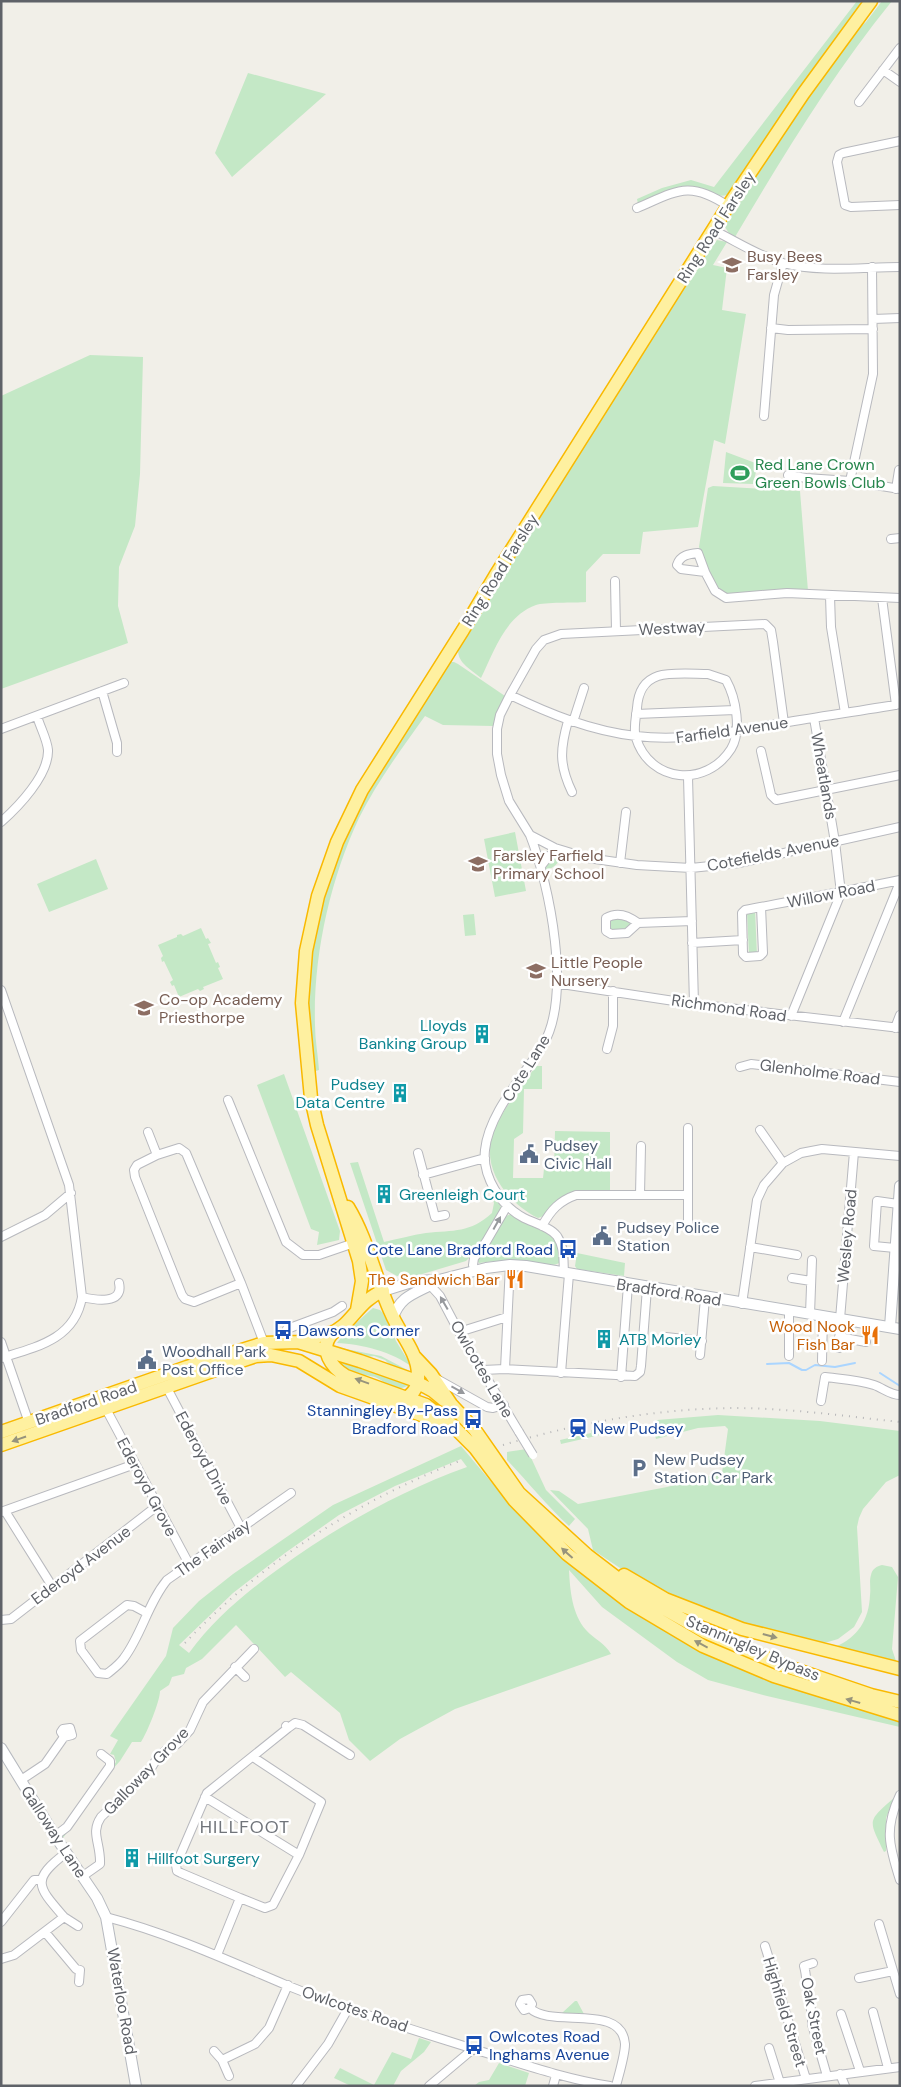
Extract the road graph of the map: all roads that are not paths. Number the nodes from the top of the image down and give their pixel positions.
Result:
1 (872, 1) edge
2 (900, 48) edge
3 (883, 70) junction
4 (900, 82) edge
5 (859, 102) dead end
6 (900, 141) edge
7 (900, 205) edge
8 (728, 206) junction
9 (637, 208) dead end
10 (712, 230) junction
11 (783, 263) junction
12 (900, 266) edge
13 (872, 267) junction
14 (900, 318) edge
15 (873, 319) junction
16 (771, 328) junction
17 (873, 329) junction
18 (764, 416) dead end
19 (899, 470) edge
20 (788, 475) dead end
21 (850, 481) junction
22 (898, 489) edge
23 (705, 572) dead end
24 (615, 581) dead end
25 (830, 596) junction
26 (882, 598) junction
27 (900, 598) edge
28 (616, 631) junction
29 (124, 683) dead end
30 (584, 688) dead end
31 (102, 691) junction
32 (510, 694) junction
33 (898, 705) edge
34 (734, 710) junction
35 (846, 713) junction
36 (636, 714) junction
37 (36, 716) junction
38 (814, 718) junction
39 (570, 721) junction
40 (784, 722) junction
41 (1, 729) edge
42 (736, 732) junction
43 (635, 736) junction
44 (761, 751) dead end
45 (117, 752) dead end
46 (900, 775) edge
47 (688, 777) junction
48 (826, 791) junction
49 (572, 792) dead end
50 (626, 812) dead end
51 (1, 822) edge
52 (900, 827) edge
53 (530, 835) junction
54 (835, 842) junction
55 (557, 849) junction
56 (620, 864) junction
57 (541, 866) junction
58 (691, 868) junction
59 (900, 881) edge
60 (841, 893) junction
61 (761, 907) junction
62 (692, 921) junction
63 (638, 923) dead end
64 (743, 940) junction
65 (692, 942) junction
66 (558, 986) junction
67 (1, 990) edge
68 (613, 991) junction
69 (694, 1004) junction
70 (900, 1015) edge
71 (791, 1016) junction
72 (843, 1022) junction
73 (897, 1028) edge
74 (600, 1033) dead end
75 (610, 1036) junction
76 (607, 1049) dead end
77 (740, 1067) dead end
78 (900, 1082) edge
79 (228, 1100) dead end
80 (688, 1128) dead end
81 (760, 1130) dead end
82 (148, 1132) dead end
83 (641, 1146) dead end
84 (854, 1152) junction
85 (418, 1153) dead end
86 (157, 1155) junction
87 (900, 1156) edge
88 (485, 1158) junction
89 (783, 1163) junction
90 (423, 1174) junction
91 (900, 1186) edge
92 (71, 1193) junction
93 (640, 1195) junction
94 (687, 1196) junction
95 (898, 1204) junction
96 (506, 1206) junction
97 (445, 1214) dead end
98 (688, 1225) dead end
99 (542, 1226) junction
100 (1, 1236) edge
101 (359, 1241) junction
102 (750, 1247) junction
103 (895, 1248) junction
104 (797, 1255) dead end
105 (812, 1260) dead end
106 (897, 1263) edge
107 (510, 1265) junction
108 (474, 1271) junction
109 (567, 1273) junction
110 (792, 1278) dead end
111 (811, 1282) junction
112 (119, 1283) dead end
113 (434, 1283) junction
114 (241, 1284) junction
115 (628, 1285) junction
116 (647, 1288) junction
117 (383, 1291) junction
118 (82, 1297) junction
119 (705, 1298) junction
120 (742, 1304) junction
121 (342, 1306) dead end
122 (357, 1310) junction
123 (789, 1311) junction
124 (391, 1313) junction
125 (810, 1314) junction
126 (823, 1316) junction
127 (507, 1317) junction
128 (840, 1319) junction
129 (297, 1325) junction
130 (895, 1328) edge
131 (287, 1329) dead end
132 (333, 1332) junction
133 (459, 1332) junction
134 (839, 1337) junction
135 (666, 1338) dead end
136 (702, 1341) junction
137 (1, 1342) edge
138 (298, 1342) junction
139 (866, 1342) dead end
140 (264, 1343) junction
141 (839, 1348) dead end
142 (327, 1352) junction
143 (700, 1355) dead end
144 (414, 1356) junction
145 (789, 1356) dead end
146 (4, 1358) edge
147 (822, 1361) dead end
148 (505, 1369) junction
149 (483, 1370) junction
150 (560, 1373) junction
151 (621, 1377) junction
152 (433, 1378) junction
153 (418, 1382) junction
154 (167, 1388) junction
155 (900, 1395) edge
156 (407, 1398) junction
157 (821, 1401) dead end
158 (385, 1402) junction
159 (451, 1404) junction
160 (504, 1406) junction
161 (106, 1409) junction
162 (29, 1423) junction
163 (452, 1425) junction
164 (1, 1432) edge
165 (1, 1445) edge
166 (533, 1455) dead end
167 (135, 1464) junction
168 (291, 1493) dead end
169 (157, 1506) junction
170 (3, 1511) edge
171 (242, 1528) junction
172 (557, 1528) junction
173 (189, 1564) junction
174 (52, 1586) junction
175 (147, 1613) junction
176 (2, 1621) edge
177 (254, 1649) dead end
178 (235, 1667) junction
179 (900, 1668) edge
180 (245, 1677) dead end
181 (900, 1702) edge
182 (900, 1715) edge
183 (64, 1737) dead end
184 (2, 1751) edge
185 (101, 1754) dead end
186 (350, 1755) dead end
187 (253, 1757) junction
188 (21, 1780) junction
189 (900, 1795) edge
190 (205, 1797) junction
191 (890, 1821) junction
192 (900, 1823) edge
193 (55, 1836) junction
194 (66, 1853) junction
195 (299, 1855) junction
196 (83, 1876) junction
197 (41, 1880) junction
198 (900, 1880) edge
199 (240, 1898) junction
200 (64, 1917) junction
201 (106, 1917) junction
202 (1, 1922) edge
203 (879, 1924) dead end
204 (78, 1926) dead end
205 (45, 1932) junction
206 (765, 1946) dead end
207 (218, 1955) junction
208 (1, 1959) edge
209 (813, 1963) dead end
210 (893, 1971) junction
211 (859, 1978) dead end
212 (79, 1982) dead end
213 (288, 1985) junction
214 (900, 1994) edge
215 (349, 2008) junction
216 (530, 2008) dead end
217 (873, 2012) dead end
218 (841, 2014) dead end
219 (769, 2048) dead end
220 (473, 2049) junction
221 (214, 2051) dead end
222 (222, 2060) junction
223 (900, 2067) edge
224 (888, 2068) junction
225 (860, 2071) junction
226 (840, 2074) junction
227 (556, 2075) junction
228 (229, 2076) dead end
229 (827, 2076) junction
230 (803, 2081) edge
231 (780, 2083) junction
232 (136, 2086) edge
233 (296, 2086) edge
234 (429, 2086) edge
235 (553, 2086) edge
236 (610, 2086) edge
237 (616, 2086) edge
238 (755, 2086) edge
239 (845, 2086) edge

1 - 8 highway, Ring Road Farsley
2 - 3 street
3 - 4 street
3 - 5 street
6 - 7 street
8 - 9 street
8 - 10 highway, Ring Road Farsley
10 - 11 street
10 - 101 highway, Ring Road Farsley
11 - 13 street
11 - 16 street
12 - 13 street
13 - 15 street
14 - 15 street
15 - 17 street
16 - 17 street
16 - 18 street
17 - 21 street
19 - 22 street
20 - 21 street
21 - 22 street
23 - 25 street
24 - 28 street
25 - 26 street
25 - 35 street
26 - 27 street
26 - 33 street
28 - 32 street, Westway
28 - 40 street, Westway
29 - 31 street
30 - 39 street
31 - 37 street
31 - 45 street
32 - 39 street, Farfield Avenue
32 - 53 street
33 - 35 street, Farfield Avenue
34 - 36 street
34 - 36 street
34 - 42 street
35 - 38 street, Farfield Avenue
36 - 43 street
37 - 41 street
37 - 51 street
38 - 40 street, Farfield Avenue
38 - 48 street, Wheatlands
39 - 43 street, Farfield Avenue
39 - 49 street
40 - 42 street, Farfield Avenue
42 - 43 street, Farfield Avenue
42 - 47 street
43 - 47 street
44 - 48 street
46 - 48 street
47 - 58 street
48 - 54 street, Wheatlands
50 - 56 street
52 - 54 street, Cotefields Avenue
53 - 55 street, Cotefields Avenue
53 - 57 street, Cote Lane
54 - 58 street, Cotefields Avenue
54 - 60 street, Wheatlands
55 - 56 street, Cotefields Avenue
55 - 57 street
56 - 58 street, Cotefields Avenue
57 - 66 street, Cote Lane
58 - 62 street
59 - 60 street, Willow Road
59 - 72 street
60 - 61 street, Willow Road
60 - 71 street
61 - 64 street, Willow Road
61 - 64 street
62 - 63 street
62 - 65 street
64 - 65 street
65 - 69 street
66 - 68 street, Richmond Road
66 - 88 street, Cote Lane
67 - 92 street
68 - 69 street, Richmond Road
68 - 75 street
69 - 71 street, Richmond Road
70 - 73 street
71 - 72 street, Richmond Road
72 - 73 street, Richmond Road
74 - 75 street
75 - 76 street
77 - 78 street, Glenholme Road
79 - 101 street
80 - 94 street
81 - 89 street
82 - 86 street
83 - 93 street
84 - 87 street
84 - 89 street
84 - 128 street, Wesley Road
85 - 90 street
86 - 114 street
86 - 114 street
88 - 90 street
88 - 96 street, Cote Lane
89 - 102 street
90 - 97 street
91 - 95 main road
92 - 100 street
92 - 118 street
93 - 94 street
93 - 99 street
94 - 98 street
95 - 103 main road
95 - 103 street
96 - 99 street, Cote Lane
108 -> 96 street
99 - 109 street, Cote Lane
101 - 117 highway
101 - 122 highway
102 - 104 street
102 - 120 street
103 - 106 main road
105 - 111 street
106 - 130 main road
107 - 108 main road, Bradford Road
107 - 109 main road, Bradford Road
107 - 127 street
108 - 113 main road, Bradford Road
109 - 115 main road, Bradford Road
109 - 150 street, Cote Lane
110 - 111 street
111 - 125 street
112 - 118 street
113 - 117 main road, Bradford Road
113 - 124 main road, Bradford Road
133 -> 113 street, Owlcotes Lane
114 - 140 street
115 - 116 main road, Bradford Road
115 - 151 street
116 - 119 main road, Bradford Road
116 - 151 street
117 - 122 highway
117 - 124 highway
118 - 146 street
119 - 120 main road, Bradford Road
119 - 136 street
120 - 123 main road, Bradford Road
121 - 129 street
122 - 124 highway
122 - 132 highway
123 - 125 main road, Bradford Road
123 - 145 street
124 - 144 highway
125 - 126 main road, Bradford Road
126 - 128 main road, Bradford Road
126 - 147 street
127 - 133 street
127 - 148 street
128 - 130 main road, Bradford Road
128 - 134 street, Wesley Road
129 - 131 street
129 - 138 street
132 - 138 highway
132 - 142 highway
133 - 149 street, Owlcotes Lane
134 - 139 street
134 - 141 street, Wesley Road
135 - 136 street
136 - 143 street
137 - 146 street
138 - 140 highway, Bradford Road
138 - 142 highway
140 - 162 highway, Bradford Road
142 - 153 highway
156 -> 142 highway, Stanningley Bypass
144 - 152 highway, Stanningley Bypass
144 - 153 highway
146 - 162 street
148 - 149 street
148 - 150 street
149 - 160 street, Owlcotes Lane
150 - 151 street
152 - 159 highway, Stanningley Bypass
152 -> 160 street
153 - 156 highway
153 - 159 highway
154 - 158 highway, Bradford Road
154 - 161 highway, Bradford Road
154 - 171 street, Ederoyd Drive
155 - 157 street
156 - 158 highway
156 - 163 highway, Stanningley Bypass
158 - 163 highway, Bradford Road
159 - 172 highway, Stanningley Bypass
160 - 166 street, Owlcotes Lane, bridge
161 -> 165 highway, Bradford Road
161 - 167 street, Ederoyd Grove
162 - 164 highway, Bradford Road
182 -> 163 highway, Stanningley Bypass
167 - 169 street, Ederoyd Grove
167 - 170 street
168 - 171 street, The Fairway
169 - 173 street, Ederoyd Grove
169 - 174 street, Ederoyd Avenue
170 - 174 street
171 - 173 street, The Fairway
172 -> 179 highway
172 - 181 highway, Stanningley Bypass
173 - 175 street, The Fairway
174 - 176 street, Ederoyd Avenue
175 - 175 street, The Fairway
177 - 178 street, Galloway Grove
178 - 180 street
178 - 196 street, Galloway Grove
183 - 188 street
184 - 188 main road, Galloway Lane
185 - 193 street
186 - 187 street
187 - 190 street
187 - 195 street
188 - 193 main road, Galloway Lane
189 - 191 street
190 - 195 street
190 - 199 street
191 - 192 street
191 - 198 street
193 - 194 main road, Galloway Lane
194 - 196 main road, Galloway Lane
194 - 197 street
195 - 199 street
196 - 201 main road, Galloway Lane
197 - 200 street
197 - 202 street
199 - 207 street
200 - 204 street
200 - 205 street
201 - 207 street, Owlcotes Road
201 - 232 main road, Waterloo Road
203 - 210 street
205 - 208 street
205 - 212 street
206 - 230 street, Highfield Street
207 - 213 street, Owlcotes Road
209 - 229 street, Oak Street
210 - 211 street
210 - 214 street
213 - 215 street, Owlcotes Road
213 - 222 street
215 - 220 street, Owlcotes Road
215 - 233 street
216 - 237 street
217 - 224 street
218 - 225 street
219 - 231 street
220 - 227 street, Owlcotes Road
220 - 234 street
221 - 222 street
222 - 228 street
223 - 224 street
224 - 225 street
225 - 226 street
226 - 229 street
226 - 239 street
227 - 235 street
227 - 236 street, Owlcotes Road
229 - 230 street
230 - 231 street
231 - 238 street

